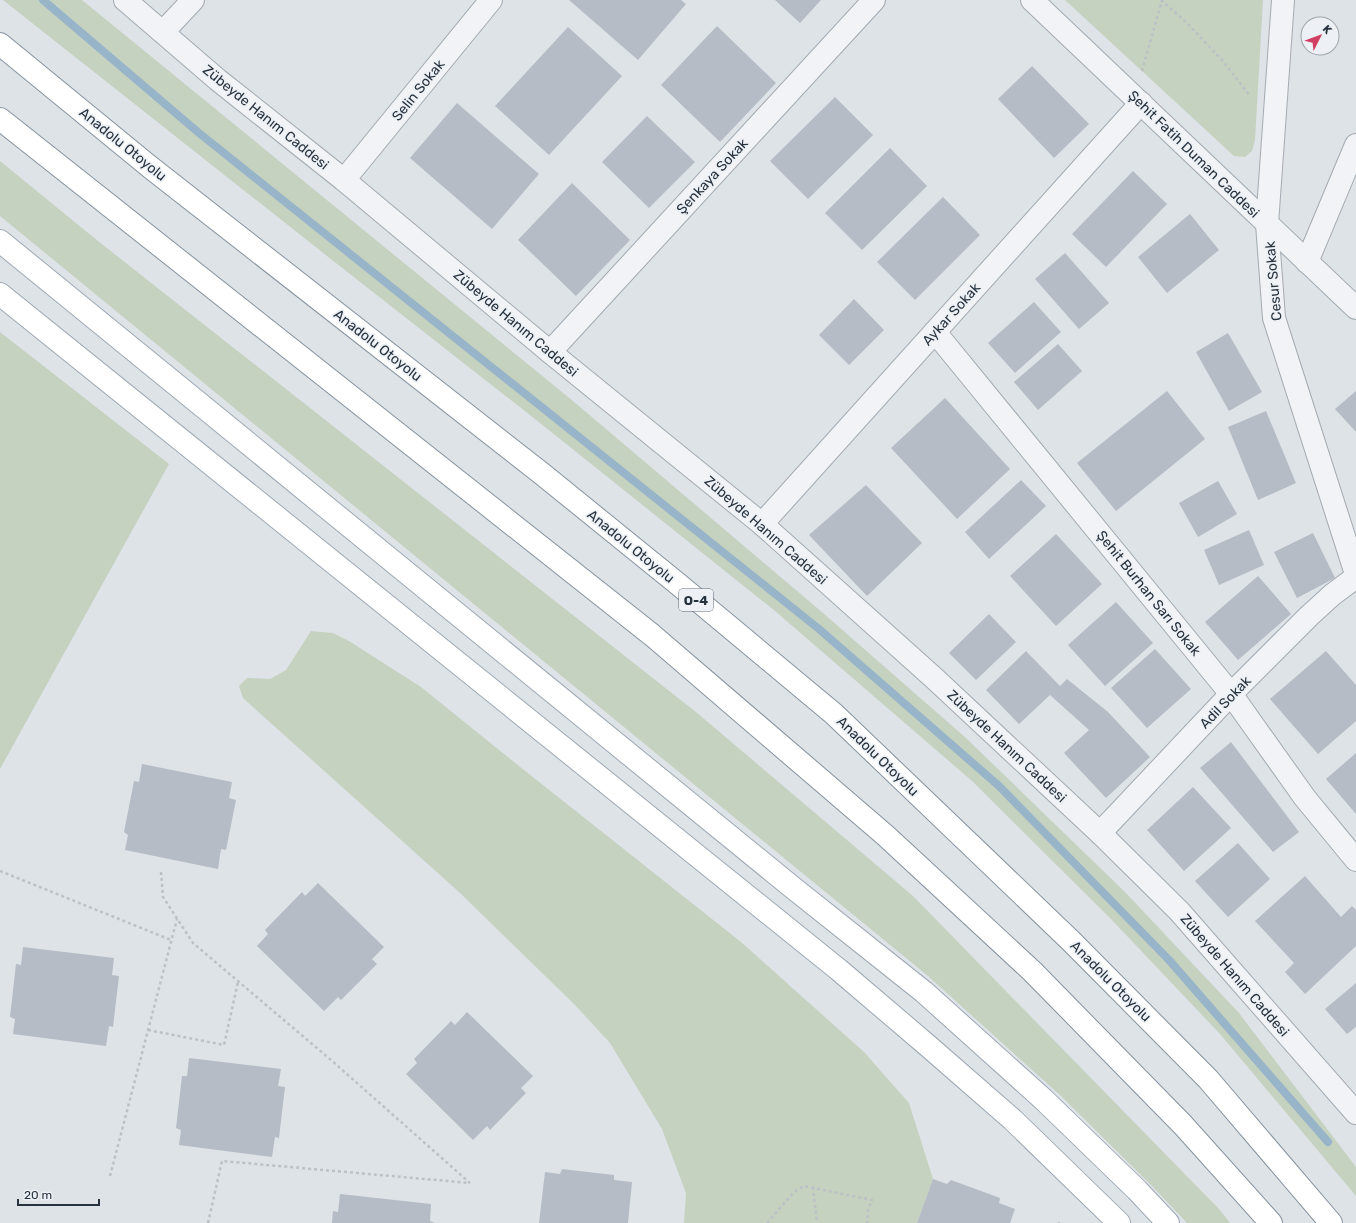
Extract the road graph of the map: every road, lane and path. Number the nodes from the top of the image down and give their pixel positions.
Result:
1 (125, 0) edge
2 (193, 0) edge
3 (491, 0) edge
4 (874, 0) edge
5 (1032, 0) edge
6 (1162, 0) edge
7 (1283, 0) edge
8 (163, 32) junction
9 (0, 44) edge
10 (1137, 100) junction
11 (0, 119) edge
12 (1274, 124) junction
13 (1356, 145) edge
14 (344, 180) junction
15 (1267, 224) junction
16 (0, 241) edge
17 (1307, 262) junction
18 (0, 294) edge
19 (1356, 308) edge
20 (934, 332) junction
21 (550, 352) junction
22 (762, 524) junction
23 (1356, 574) edge
24 (1356, 577) edge
25 (1231, 694) junction
26 (1100, 834) junction
27 (1356, 860) edge
28 (0, 872) edge
29 (161, 872) dead end
30 (177, 919) junction
31 (171, 940) junction
32 (238, 982) junction
33 (148, 1030) junction
34 (1356, 1113) edge
35 (110, 1176) dead end
36 (813, 1187) junction
37 (208, 1223) edge
38 (767, 1223) edge
39 (817, 1223) edge
40 (867, 1223) edge
41 (1119, 1223) edge
42 (1168, 1223) edge
43 (1272, 1223) edge
44 (1331, 1223) edge

1 - 8 street, Zübeyde Hanım Caddesi
2 - 8 street
3 - 14 street, Selin Sokak
4 - 21 street, Şenkaya Sokak
5 - 10 street, Şehit Fatih Duman Caddesi
6 - 10 path
6 - 12 path
7 - 12 street, Cesur Sokak
8 - 14 street, Zübeyde Hanım Caddesi
9 - 44 main road, Anadolu Otoyolu / O-4
10 - 15 street, Şehit Fatih Duman Caddesi
10 - 20 street, Aykar Sokak
11 - 43 main road
12 - 15 street, Cesur Sokak
13 - 17 street
14 - 21 street, Zübeyde Hanım Caddesi
15 - 17 street, Şehit Fatih Duman Caddesi
15 - 23 street, Cesur Sokak
16 - 42 main road
17 - 19 street, Şehit Fatih Duman Caddesi
18 - 41 main road
20 - 22 street, Aykar Sokak
20 - 25 street, Şehit Burhan Sarı Sokak
21 - 22 street, Zübeyde Hanım Caddesi
22 - 26 street, Zübeyde Hanım Caddesi
24 - 25 street, Adil Sokak
25 - 26 street, Adil Sokak
25 - 27 street, Şehit Burhan Sarı Sokak
26 - 34 street, Zübeyde Hanım Caddesi
28 - 31 path
29 - 30 path
30 - 31 path
30 - 32 path
31 - 33 path
32 - 33 path
32 - 37 path
33 - 35 path
36 - 38 path
36 - 39 path
36 - 40 path

